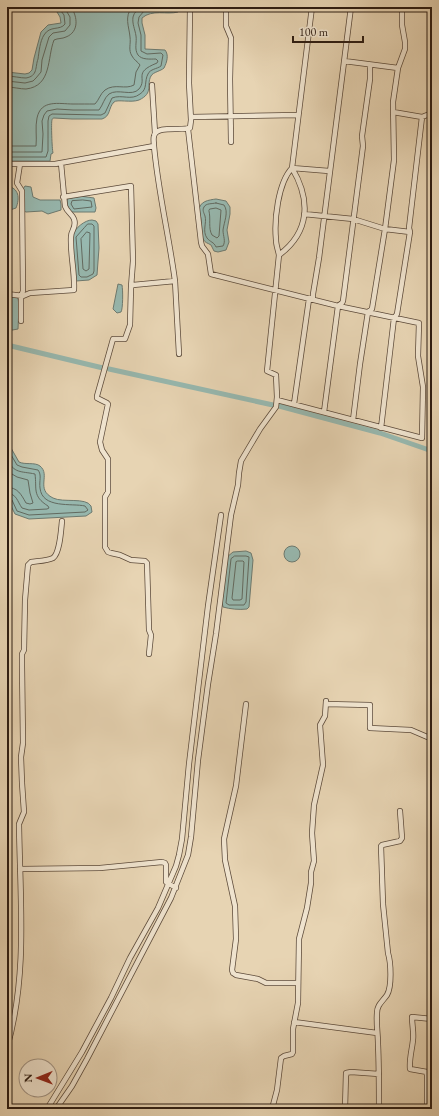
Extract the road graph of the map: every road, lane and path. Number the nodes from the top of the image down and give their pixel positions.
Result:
1 (190, 7) edge
2 (226, 7) edge
3 (312, 7) edge
4 (351, 7) edge
5 (402, 7) edge
6 (344, 61) junction
7 (370, 65) junction
8 (398, 68) junction
9 (152, 84) dead end
10 (393, 112) junction
11 (432, 113) edge
12 (230, 115) junction
13 (298, 115) junction
14 (191, 116) junction
15 (422, 116) junction
16 (188, 129) junction
17 (155, 133) junction
18 (231, 142) dead end
19 (154, 146) junction
20 (61, 163) junction
21 (7, 164) edge
22 (20, 164) junction
23 (292, 168) junction
24 (329, 171) junction
25 (64, 197) junction
26 (304, 214) junction
27 (324, 216) junction
28 (353, 220) junction
29 (385, 229) junction
30 (410, 232) junction
31 (279, 256) junction
32 (175, 281) junction
33 (132, 287) junction
34 (275, 290) junction
35 (7, 294) edge
36 (21, 296) junction
37 (309, 299) junction
38 (338, 306) junction
39 (368, 312) junction
40 (394, 318) junction
41 (21, 321) dead end
42 (178, 354) dead end
43 (277, 400) junction
44 (294, 404) junction
45 (324, 412) junction
46 (353, 420) junction
47 (381, 428) junction
48 (221, 515) dead end
49 (62, 521) dead end
50 (149, 654) dead end
51 (246, 704) dead end
52 (432, 739) edge
53 (400, 811) dead end
54 (20, 869) junction
55 (168, 884) junction
56 (176, 888) junction
57 (298, 983) junction
58 (432, 1012) edge
59 (432, 1019) edge
60 (294, 1022) junction
61 (377, 1033) junction
62 (7, 1048) edge
63 (379, 1074) junction
64 (47, 1109) edge
65 (56, 1109) edge
66 (272, 1109) edge
67 (345, 1109) edge
68 (379, 1109) edge
69 (427, 1109) edge

1 - 14 street
2 - 12 street
3 - 13 street
4 - 6 street
5 - 8 street
6 - 7 street
6 - 24 street
7 - 8 street
7 - 28 street
8 - 10 street
9 - 17 street
10 - 15 street
10 - 29 street
11 - 15 street
12 - 13 street
12 - 14 street
12 - 18 street
13 - 23 street
14 - 16 street
15 - 30 street
16 - 17 street
16 - 34 street
17 - 19 street
19 - 20 street
19 - 32 street
20 - 22 street
20 - 25 street
21 - 22 street
22 - 36 street
23 - 24 street
23 - 26 street
23 - 31 street
24 - 27 street
25 - 33 street
25 - 36 street
26 - 27 street
26 - 31 street
27 - 28 street
27 - 37 street
28 - 29 street
28 - 38 street
29 - 30 street
29 - 39 street
30 - 40 street
31 - 34 street
32 - 33 street
32 - 42 street
33 - 50 street
34 - 37 street
34 - 43 street
35 - 36 street
36 - 41 street
37 - 38 street
37 - 44 street
38 - 39 street
38 - 45 street
39 - 40 street
39 - 46 street
40 - 47 street
40 - 47 street
43 - 44 street
43 - 56 street
44 - 45 street
45 - 46 street
46 - 47 street
48 - 55 street
49 - 54 street
51 - 57 street
52 - 57 street
53 - 61 street
54 - 55 street
54 - 62 street
55 - 56 street
55 - 64 street
56 - 65 street
57 - 60 street
58 - 59 street
59 - 69 street
60 - 61 street
60 - 66 street
61 - 63 street
63 - 67 street
63 - 68 street

